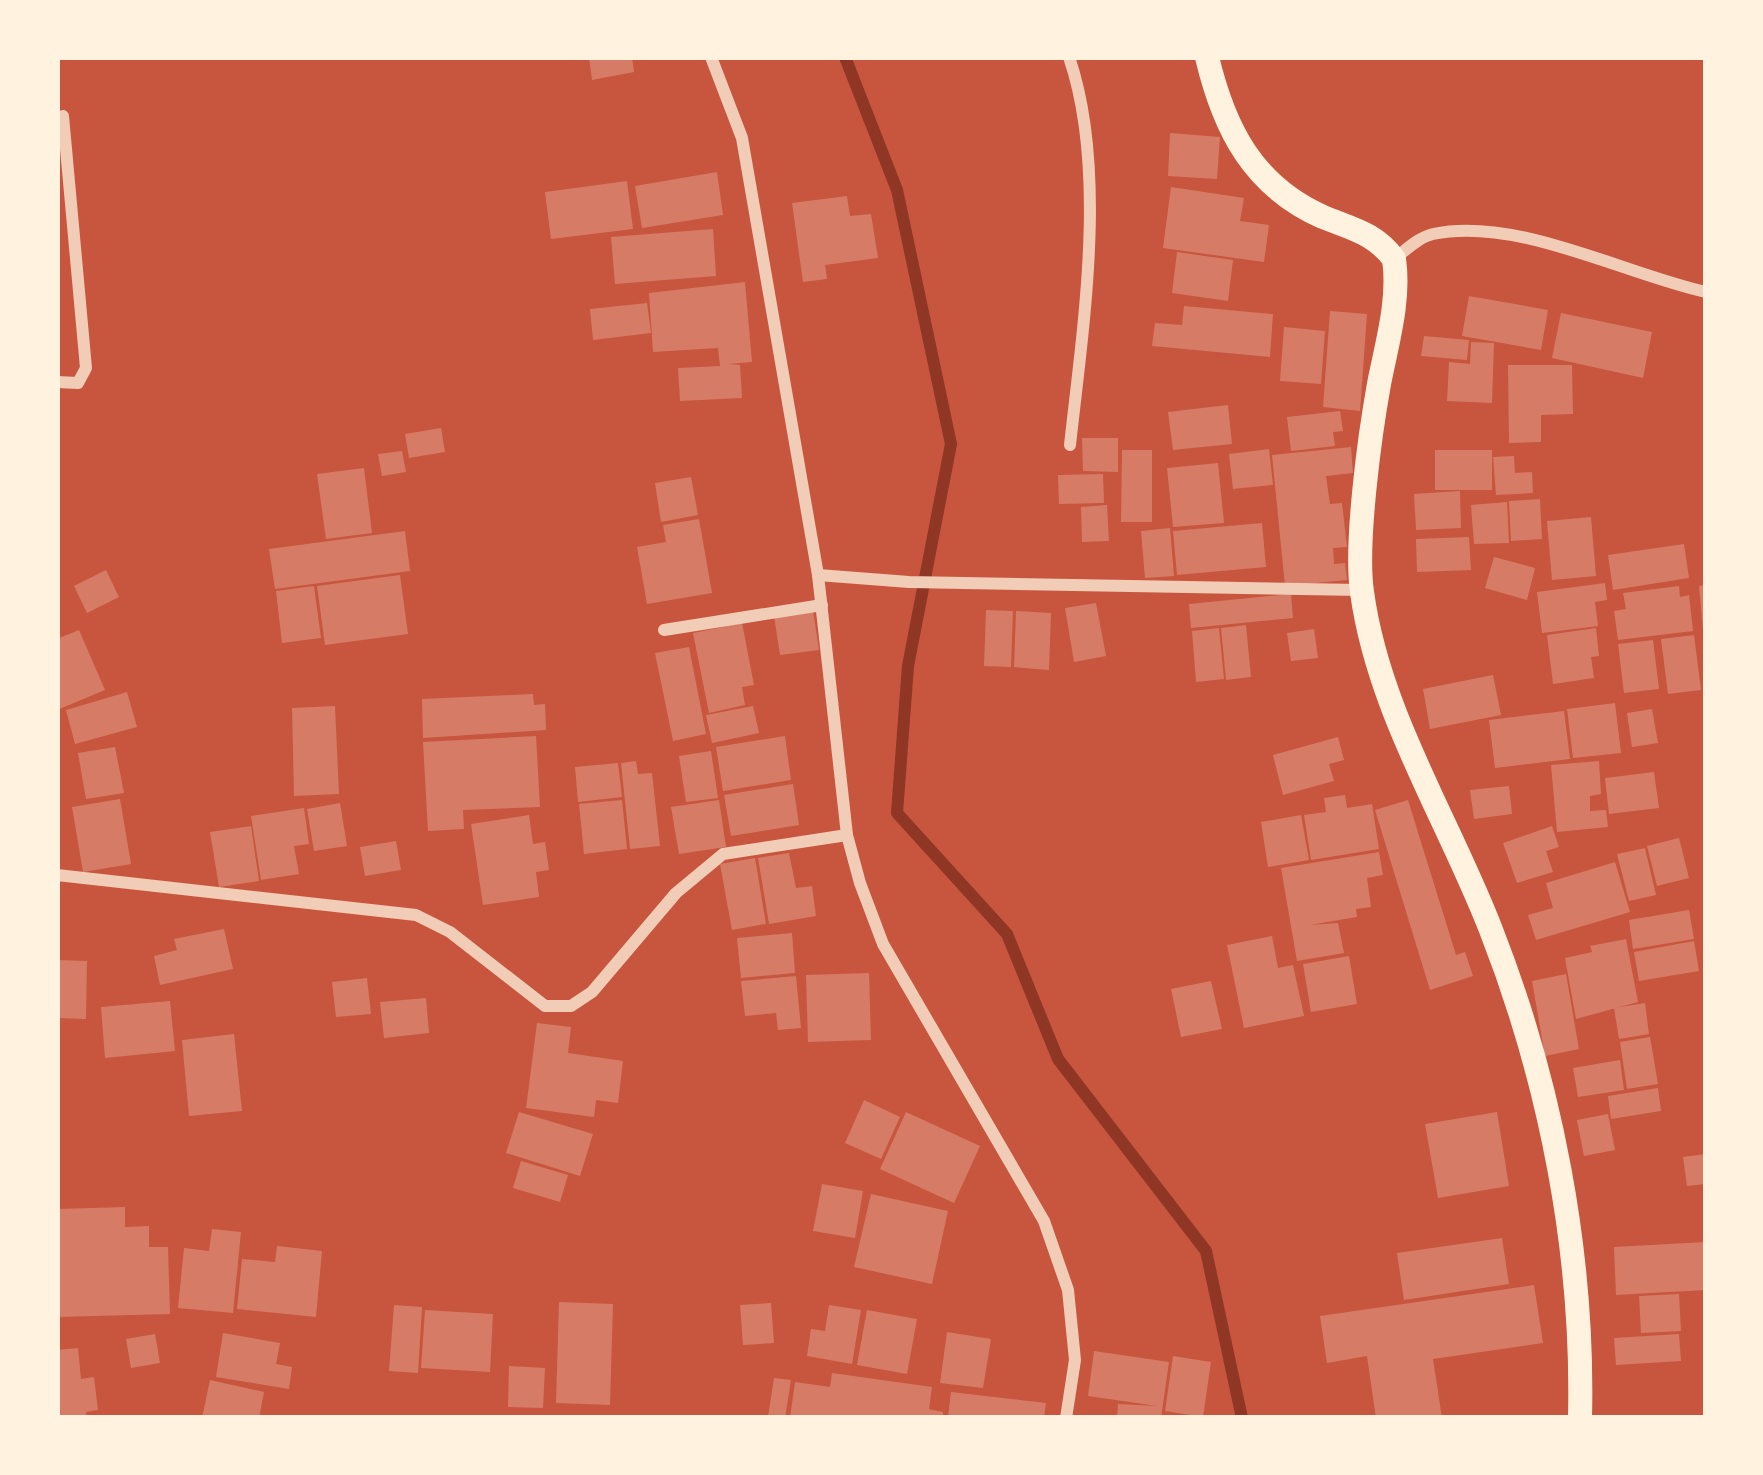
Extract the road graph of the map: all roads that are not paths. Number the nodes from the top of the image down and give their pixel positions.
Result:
1 (711, 57) edge
2 (1069, 57) edge
3 (1208, 57) edge
4 (64, 116) dead end
5 (73, 221) junction
6 (57, 222) edge
7 (1394, 259) junction
8 (1706, 292) edge
9 (57, 382) edge
10 (1070, 445) dead end
11 (818, 575) junction
12 (1361, 590) junction
13 (822, 605) junction
14 (664, 630) dead end
15 (848, 835) junction
16 (57, 874) edge
17 (1066, 1418) edge
18 (1580, 1418) edge

1 - 11 street
2 - 10 street
3 - 7 main road
4 - 5 street
5 - 6 street
5 - 9 street
7 - 8 street
7 - 12 main road
11 - 12 street
11 - 13 street
12 - 18 main road
13 - 14 street
13 - 15 street
15 - 16 street
15 - 17 street

